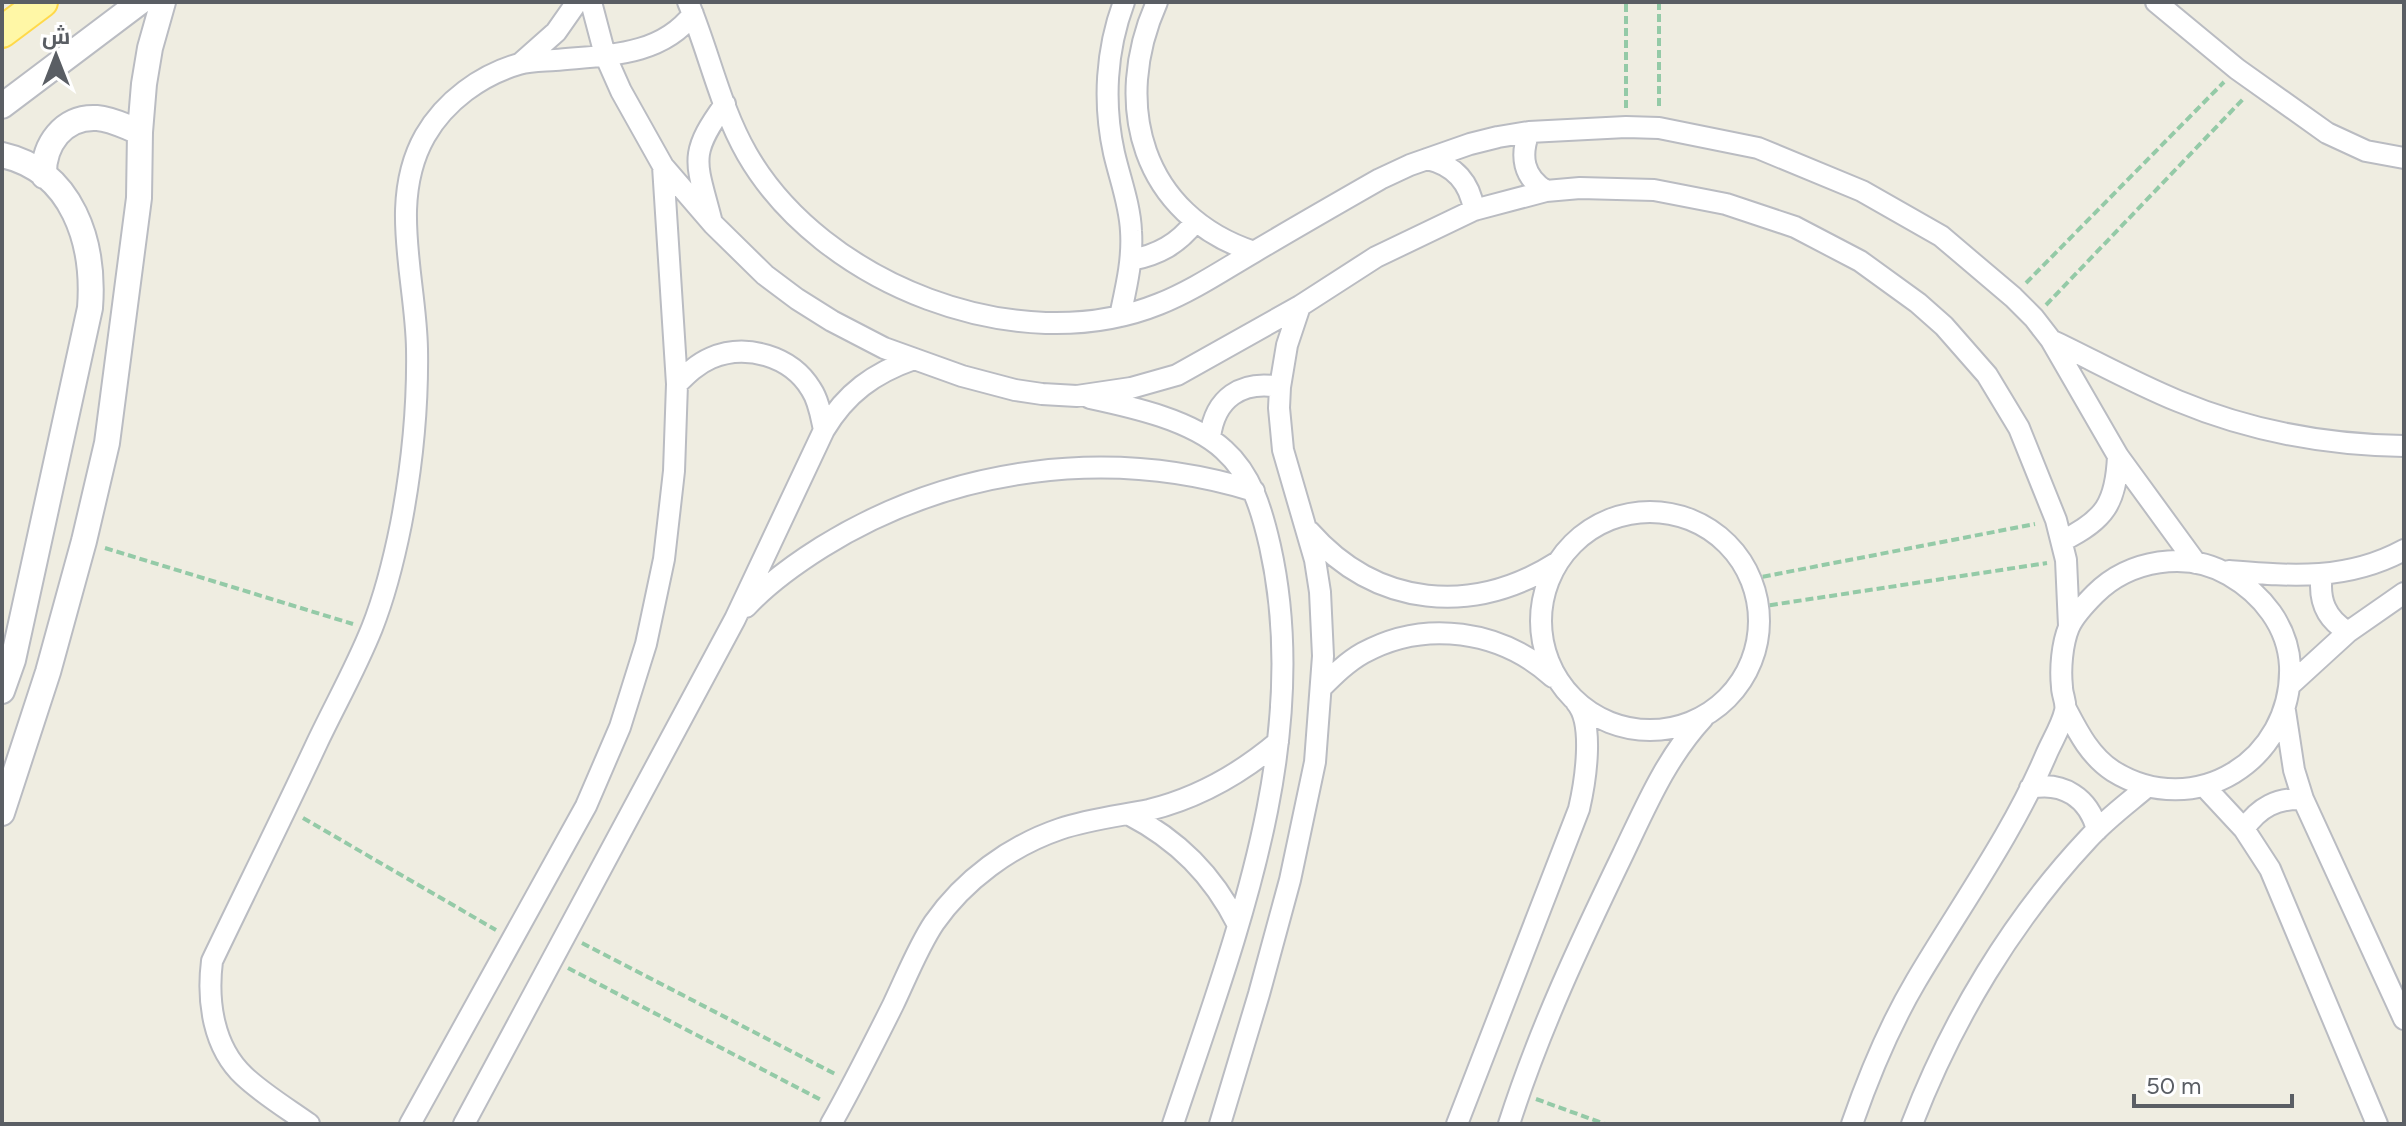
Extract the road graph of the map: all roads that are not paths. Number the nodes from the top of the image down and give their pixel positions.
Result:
1 (42, 2) edge
2 (140, 2) edge
3 (163, 2) edge
4 (577, 2) edge
5 (591, 2) edge
6 (1124, 2) edge
7 (1157, 2) edge
8 (2156, 2) edge
9 (690, 8) edge
10 (2, 32) edge
11 (605, 55) junction
12 (521, 63) junction
13 (725, 104) junction
14 (2, 106) edge
15 (140, 132) junction
16 (1529, 132) junction
17 (2, 155) edge
18 (2404, 158) edge
19 (1427, 159) junction
20 (663, 166) junction
21 (44, 176) junction
22 (1546, 191) junction
23 (1474, 210) junction
24 (1195, 222) junction
25 (713, 224) junction
26 (1254, 252) junction
27 (1131, 260) junction
28 (1300, 306) junction
29 (1120, 316) junction
30 (2051, 340) junction
31 (914, 359) junction
32 (677, 384) junction
33 (1280, 387) junction
34 (1077, 396) junction
35 (824, 430) junction
36 (1210, 437) junction
37 (2404, 446) edge
38 (2118, 456) junction
39 (1254, 491) junction
40 (1305, 526) junction
41 (2404, 550) edge
42 (2064, 551) junction
43 (1558, 562) junction
44 (2196, 563) junction
45 (2222, 570) junction
46 (2322, 574) junction
47 (2404, 593) edge
48 (735, 619) junction
49 (2069, 626) junction
50 (2348, 632) junction
51 (13, 660) junction
52 (48, 672) junction
53 (2290, 685) junction
54 (1321, 688) junction
55 (1566, 690) junction
56 (2, 691) edge
57 (2066, 709) junction
58 (2285, 711) junction
59 (1707, 713) junction
60 (1278, 742) junction
61 (2148, 786) junction
62 (2204, 786) junction
63 (2030, 788) junction
64 (2303, 799) junction
65 (2, 813) edge
66 (1128, 814) junction
67 (2244, 829) junction
68 (2097, 830) junction
69 (1238, 925) junction
70 (2404, 1019) edge
71 (835, 1117) edge
72 (309, 1124) edge
73 (410, 1124) edge
74 (464, 1124) edge
75 (1173, 1124) edge
76 (1220, 1124) edge
77 (1457, 1124) edge
78 (1509, 1124) edge
79 (1852, 1124) edge
80 (1912, 1124) edge
81 (2377, 1124) edge

1 - 10 main road
2 - 14 street
3 - 15 street
4 - 12 street
5 - 11 street
6 - 27 street
7 - 24 street
8 - 18 street
9 - 11 street
9 - 13 street
11 - 12 street
11 - 20 street
12 - 72 street
13 - 25 street
13 - 29 street
15 - 21 street
15 - 52 street
16 - 19 street
16 - 22 street
16 - 30 street
17 - 21 street
19 - 23 street
19 - 26 street
20 - 25 street
20 - 32 street
21 - 51 street
22 - 23 street
22 - 42 street
23 - 28 street
24 - 26 street
24 - 27 street
25 - 31 street
26 - 29 street
27 - 29 street
28 - 33 street
28 - 34 street
30 - 37 street
30 - 38 street
31 - 34 street
31 - 35 street
32 - 35 street
32 - 73 street
33 - 36 street
33 - 40 street
34 - 36 street
35 - 48 street
36 - 39 street
38 - 42 street
38 - 44 street
39 - 48 street
39 - 60 street
40 - 43 street
40 - 54 street
41 - 46 street
42 - 49 street
43 - 55 street
43 - 59 street
44 - 45 street
44 - 49 street
45 - 46 street
45 - 53 street
46 - 50 street
47 - 50 street
48 - 74 street
49 - 57 street
50 - 53 street
51 - 52 street
51 - 56 street
52 - 65 street
53 - 58 street
54 - 55 street
54 - 76 street
55 - 59 street
55 - 77 street
57 - 61 street
57 - 63 street
58 - 62 street
58 - 64 street
59 - 78 street
60 - 66 street
60 - 69 street
61 - 62 street
61 - 68 street
62 - 67 street
63 - 68 street
63 - 79 street
64 - 67 street
64 - 70 street
66 - 69 street
66 - 71 street
67 - 81 street
68 - 80 street
69 - 75 street

